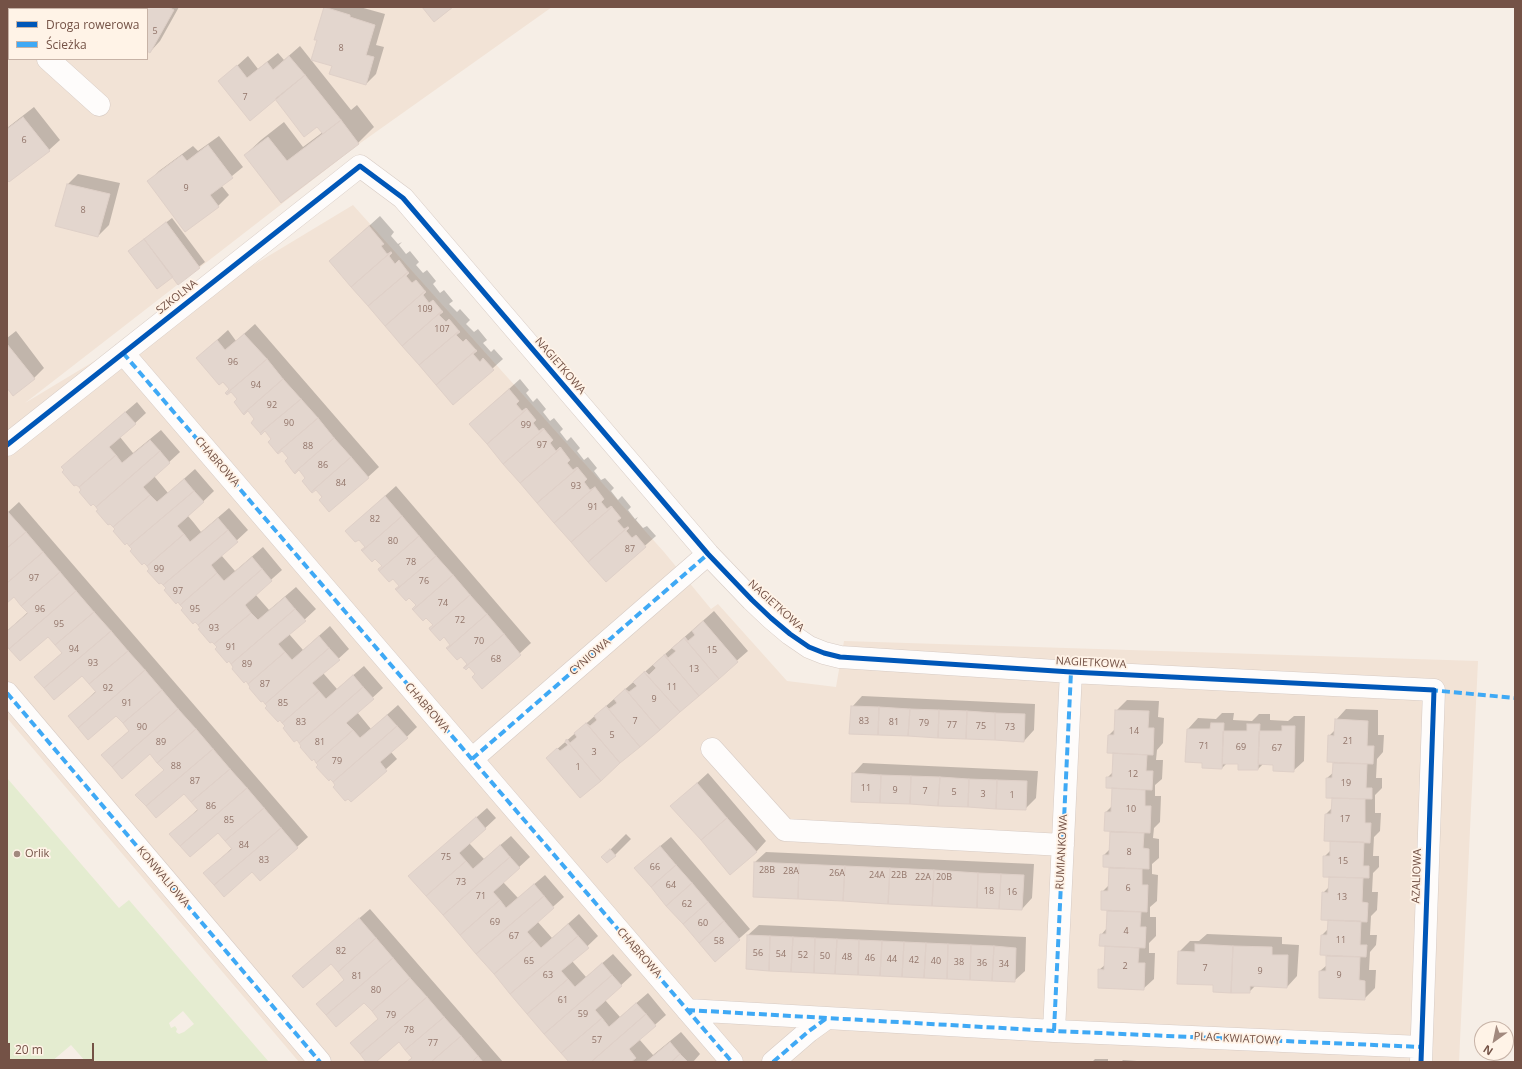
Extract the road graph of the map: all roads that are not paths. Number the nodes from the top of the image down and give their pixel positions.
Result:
1 (49, 60) edge
2 (99, 105) dead end
3 (360, 166) joint
4 (123, 353) junction
5 (7, 445) edge
6 (708, 554) junction
7 (1071, 672) junction
8 (1434, 690) joint
9 (7, 692) edge
10 (712, 749) dead end
11 (472, 759) junction
12 (1063, 845) junction
13 (687, 1010) junction
14 (827, 1018) junction
15 (1054, 1031) junction
16 (1421, 1055) edge
17 (320, 1062) edge
18 (732, 1062) edge
19 (773, 1062) edge

1 - 2 street
3 - 4 street, SZKOLNA
3 - 6 street, NAGIETKOWA
4 - 5 street, SZKOLNA
4 - 11 street, CHABROWA
6 - 7 street, NAGIETKOWA
6 - 11 street, CYNIOWA
7 - 8 street, NAGIETKOWA
7 - 12 street, RUMIANKOWA
8 - 16 street, AZALIOWA
9 - 17 street, KONWALIOWA
10 - 12 street
11 - 13 street, CHABROWA
12 - 15 street, RUMIANKOWA
13 - 14 street, PLAC KWIATOWY
13 - 18 street, CHABROWA
14 - 15 street, PLAC KWIATOWY
14 - 19 street
15 - 16 street, PLAC KWIATOWY

